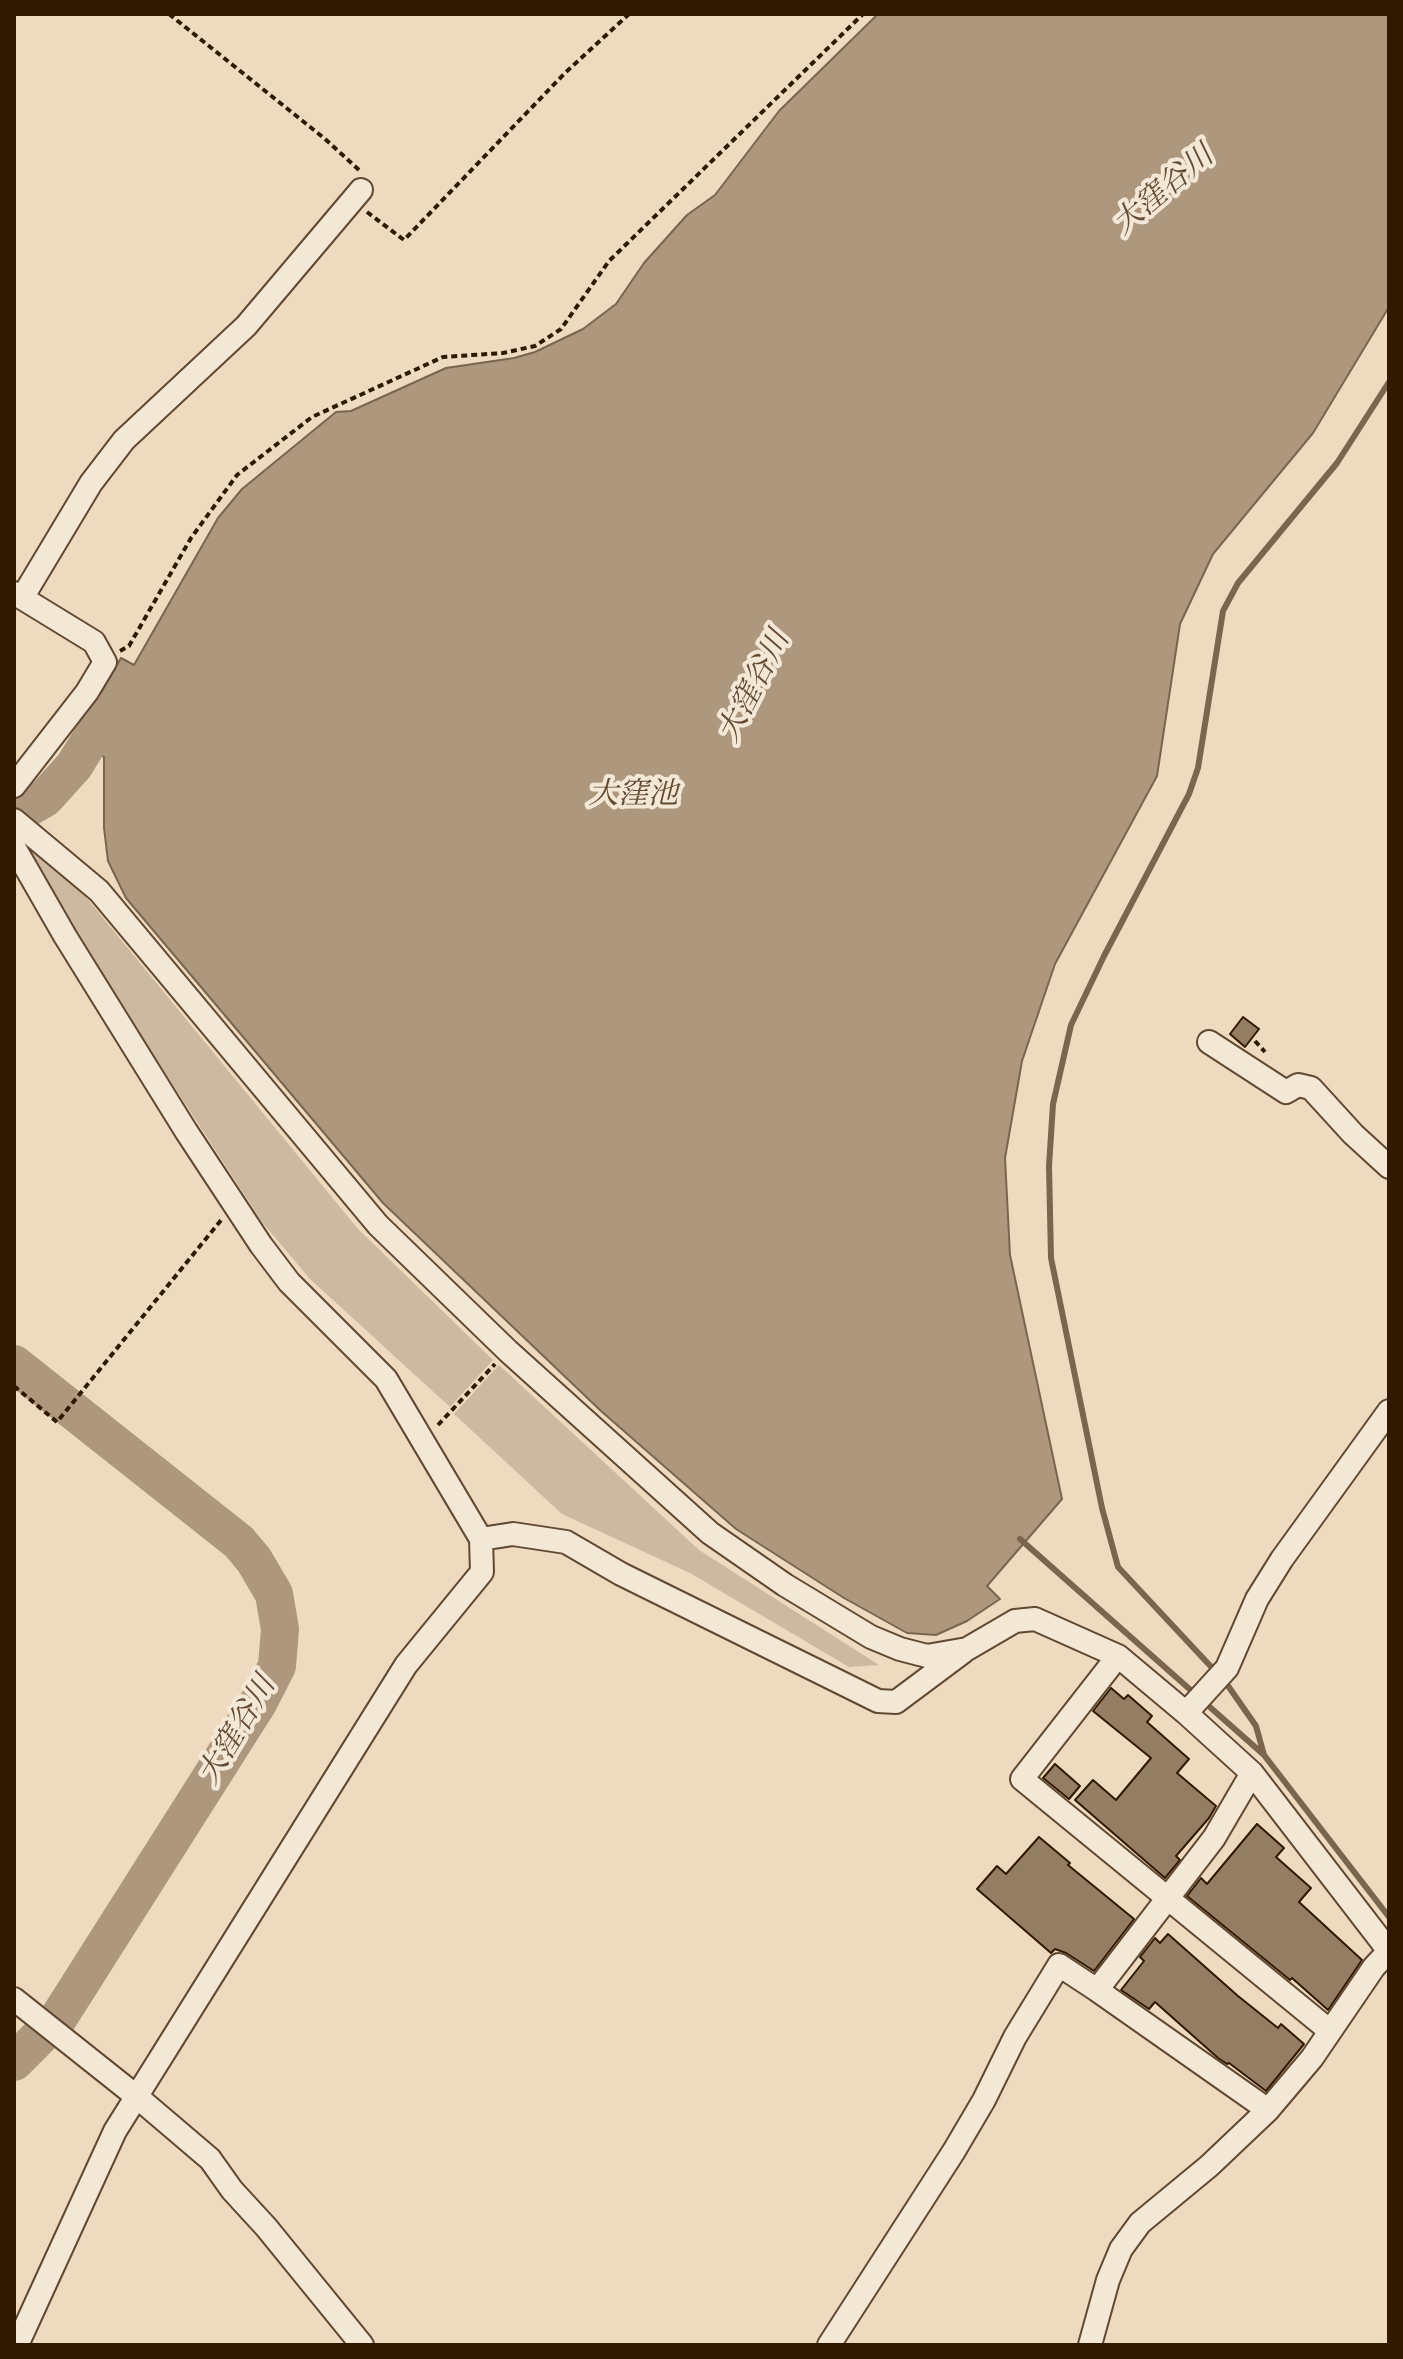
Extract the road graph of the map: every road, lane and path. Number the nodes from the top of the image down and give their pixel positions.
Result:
1 (169, 14) edge
2 (629, 14) edge
3 (863, 14) edge
4 (361, 190) junction
5 (18, 596) edge
6 (105, 662) junction
7 (14, 786) edge
8 (15, 831) edge
9 (1209, 1042) dead end
10 (1389, 1167) edge
11 (233, 1206) junction
12 (503, 1356) dead end
13 (14, 1386) edge
14 (1389, 1411) edge
15 (442, 1421) dead end
16 (481, 1539) junction
17 (967, 1649) junction
18 (1118, 1656) junction
19 (1189, 1710) junction
20 (1252, 1773) junction
21 (1166, 1899) junction
22 (1389, 1951) edge
23 (1097, 1990) junction
24 (14, 1999) edge
25 (1330, 2031) junction
26 (136, 2096) junction
27 (1268, 2110) junction
28 (17, 2345) edge
29 (362, 2345) edge
30 (829, 2345) edge
31 (1090, 2345) edge

1 - 4 path
2 - 4 path
3 - 6 path
4 - 5 street
5 - 6 street
6 - 7 street
8 - 11 street
8 - 17 street
9 - 10 street
11 - 13 path
11 - 16 street
12 - 15 path
14 - 19 street
16 - 17 street
16 - 26 street
17 - 18 street
18 - 19 street
18 - 21 street
19 - 20 street
20 - 21 street
20 - 22 street
21 - 23 street
21 - 25 street
22 - 25 street
23 - 27 street
23 - 30 street
24 - 26 street
25 - 27 street
26 - 28 street
26 - 29 street
27 - 31 street

